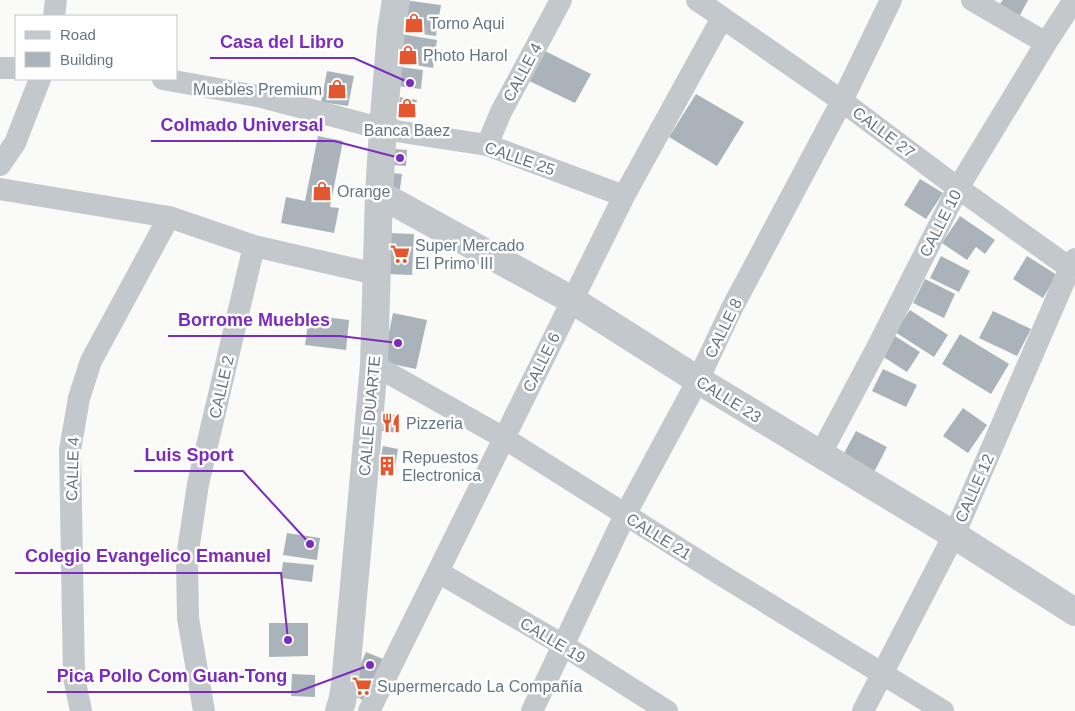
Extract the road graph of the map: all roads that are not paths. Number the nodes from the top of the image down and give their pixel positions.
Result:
1 (56, 0) edge
2 (396, 0) edge
3 (561, 0) edge
4 (697, 0) edge
5 (891, 0) edge
6 (972, 0) edge
7 (1074, 0) edge
8 (54, 15) edge
9 (722, 18) junction
10 (1046, 43) junction
11 (0, 68) edge
12 (15, 68) edge
13 (40, 80) edge
14 (168, 80) edge
15 (842, 101) junction
16 (383, 130) junction
17 (487, 145) junction
18 (7, 146) edge
19 (0, 165) edge
20 (958, 188) junction
21 (0, 189) edge
22 (379, 194) junction
23 (624, 196) junction
24 (169, 217) junction
25 (254, 246) junction
26 (1072, 264) edge
27 (376, 274) junction
28 (572, 300) junction
29 (374, 365) junction
30 (698, 380) junction
31 (504, 438) junction
32 (820, 455) junction
33 (625, 515) junction
34 (954, 535) junction
35 (438, 572) junction
36 (1075, 612) edge
37 (563, 645) junction
38 (881, 674) junction
39 (347, 708) edge
40 (81, 711) edge
41 (204, 711) edge
42 (369, 711) edge
43 (532, 711) edge
44 (667, 711) edge
45 (863, 711) edge
46 (943, 711) edge

1 - 8 street
2 - 16 street, CALLE DUARTE
3 - 17 street, CALLE 4
4 - 9 street, CALLE 27
5 - 15 street, CALLE 8
6 - 10 street
7 - 10 street, CALLE 10
9 - 15 street, CALLE 27
9 - 23 street, CALLE 6
10 - 20 street, CALLE 10
11 - 12 street
13 - 18 street
14 - 16 street, CALLE 25
15 - 20 street, CALLE 27
15 - 30 street, CALLE 8
16 - 17 street, CALLE 25
16 - 22 street, CALLE DUARTE
17 - 23 street, CALLE 25
18 - 19 street
20 - 26 street, CALLE 27
20 - 32 street, CALLE 10
21 - 24 street
22 - 27 street, CALLE DUARTE
22 - 28 street, CALLE 23
23 - 28 street, CALLE 6
24 - 25 street
24 - 40 street, CALLE 4
25 - 27 street
25 - 41 street, CALLE 2
26 - 34 street, CALLE 12
27 - 29 street, CALLE DUARTE
28 - 30 street, CALLE 23
28 - 31 street, CALLE 6
29 - 31 street, CALLE 21
29 - 39 street, CALLE DUARTE
30 - 32 street, CALLE 23
30 - 33 street, CALLE 8
31 - 33 street, CALLE 21
31 - 35 street, CALLE 6
32 - 34 street, CALLE 23
33 - 37 street, CALLE 8
33 - 38 street, CALLE 21
34 - 36 street, CALLE 23
34 - 38 street, CALLE 12
35 - 37 street, CALLE 19
35 - 42 street, CALLE 6
37 - 43 street, CALLE 8
37 - 44 street, CALLE 19
38 - 45 street, CALLE 12
38 - 46 street, CALLE 21

